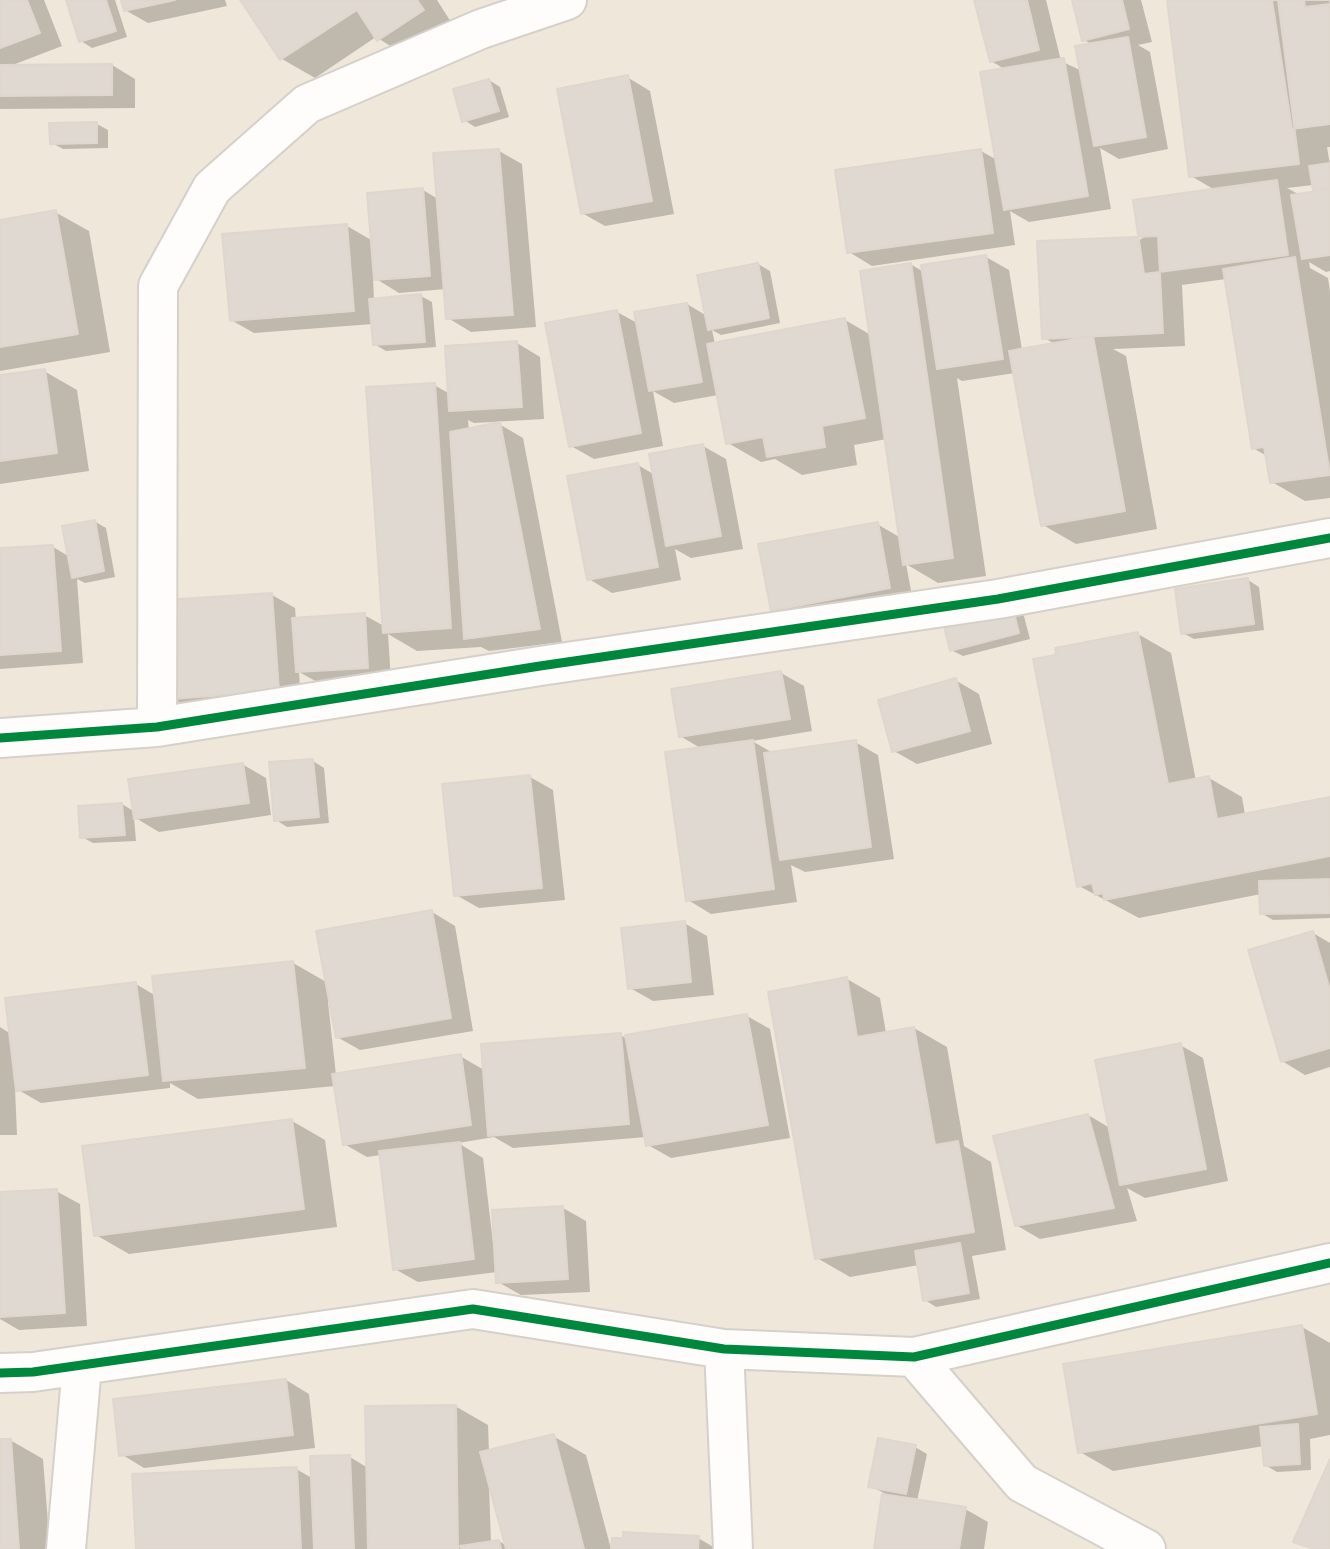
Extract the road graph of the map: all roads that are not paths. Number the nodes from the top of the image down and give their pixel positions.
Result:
1 (567, 0) edge
2 (1330, 538) edge
3 (157, 727) junction
4 (0, 738) edge
5 (1330, 1263) edge
6 (724, 1349) junction
7 (914, 1357) junction
8 (82, 1366) junction
9 (0, 1373) edge
10 (66, 1549) edge
11 (733, 1549) edge
12 (1146, 1549) edge

1 - 3 street
2 - 3 street
3 - 4 street
5 - 7 street
6 - 7 street
6 - 8 street
6 - 11 street
7 - 12 street
8 - 9 street
8 - 10 street

